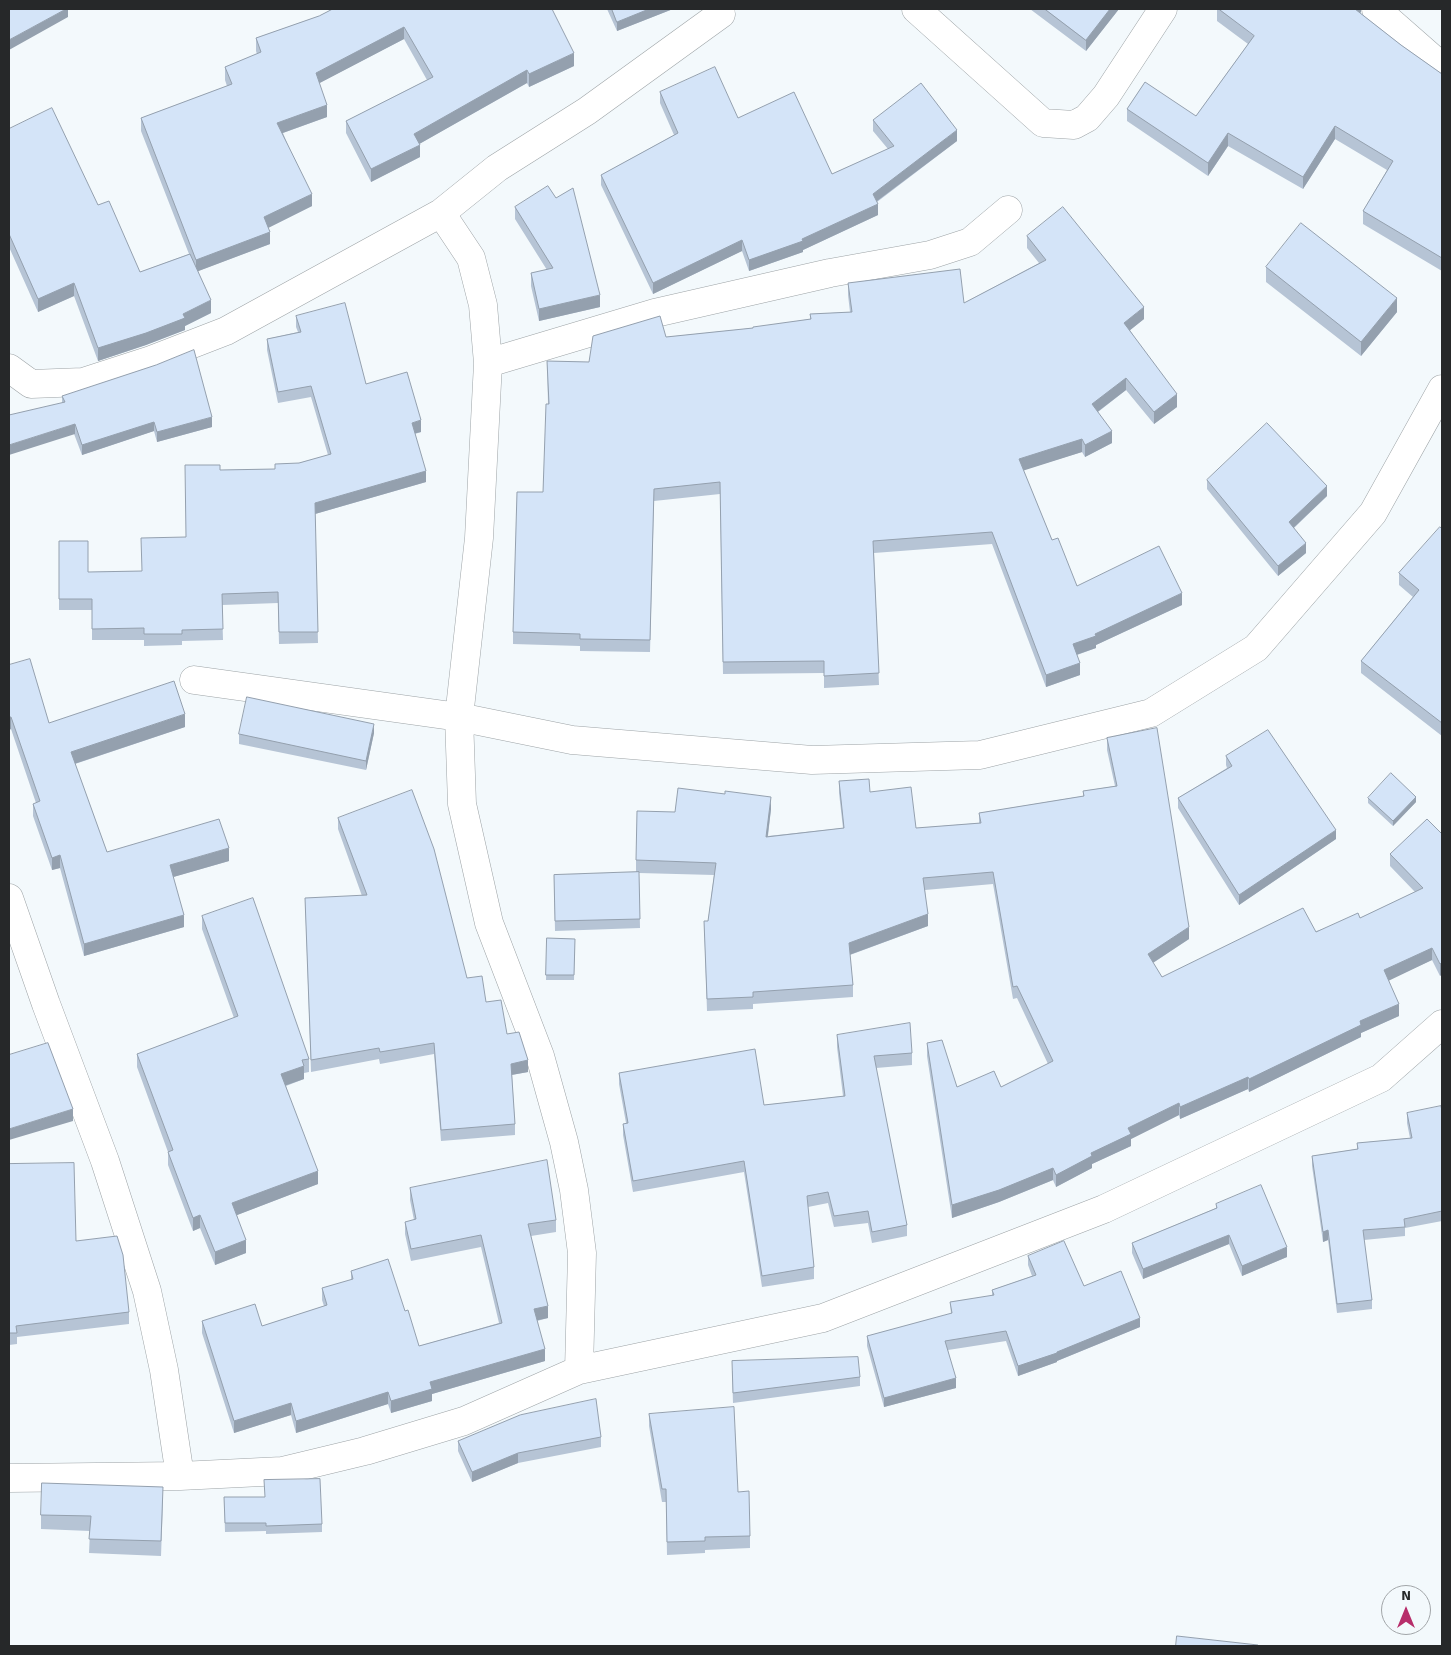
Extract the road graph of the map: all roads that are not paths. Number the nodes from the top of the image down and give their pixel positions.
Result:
1 (916, 9) edge
2 (1163, 9) edge
3 (1376, 9) edge
4 (721, 14) dead end
5 (1442, 67) edge
6 (1008, 210) dead end
7 (441, 213) junction
8 (488, 363) junction
9 (9, 368) edge
10 (1442, 389) edge
11 (194, 680) dead end
12 (459, 717) junction
13 (9, 898) edge
14 (1442, 1024) edge
15 (579, 1370) junction
16 (180, 1476) junction
17 (9, 1478) edge

1 - 2 street
3 - 5 street
4 - 7 street
6 - 8 street
7 - 8 street
7 - 9 street
8 - 12 street
10 - 12 street
11 - 12 street
12 - 15 street
13 - 16 street
14 - 15 street
15 - 16 street
16 - 17 street

